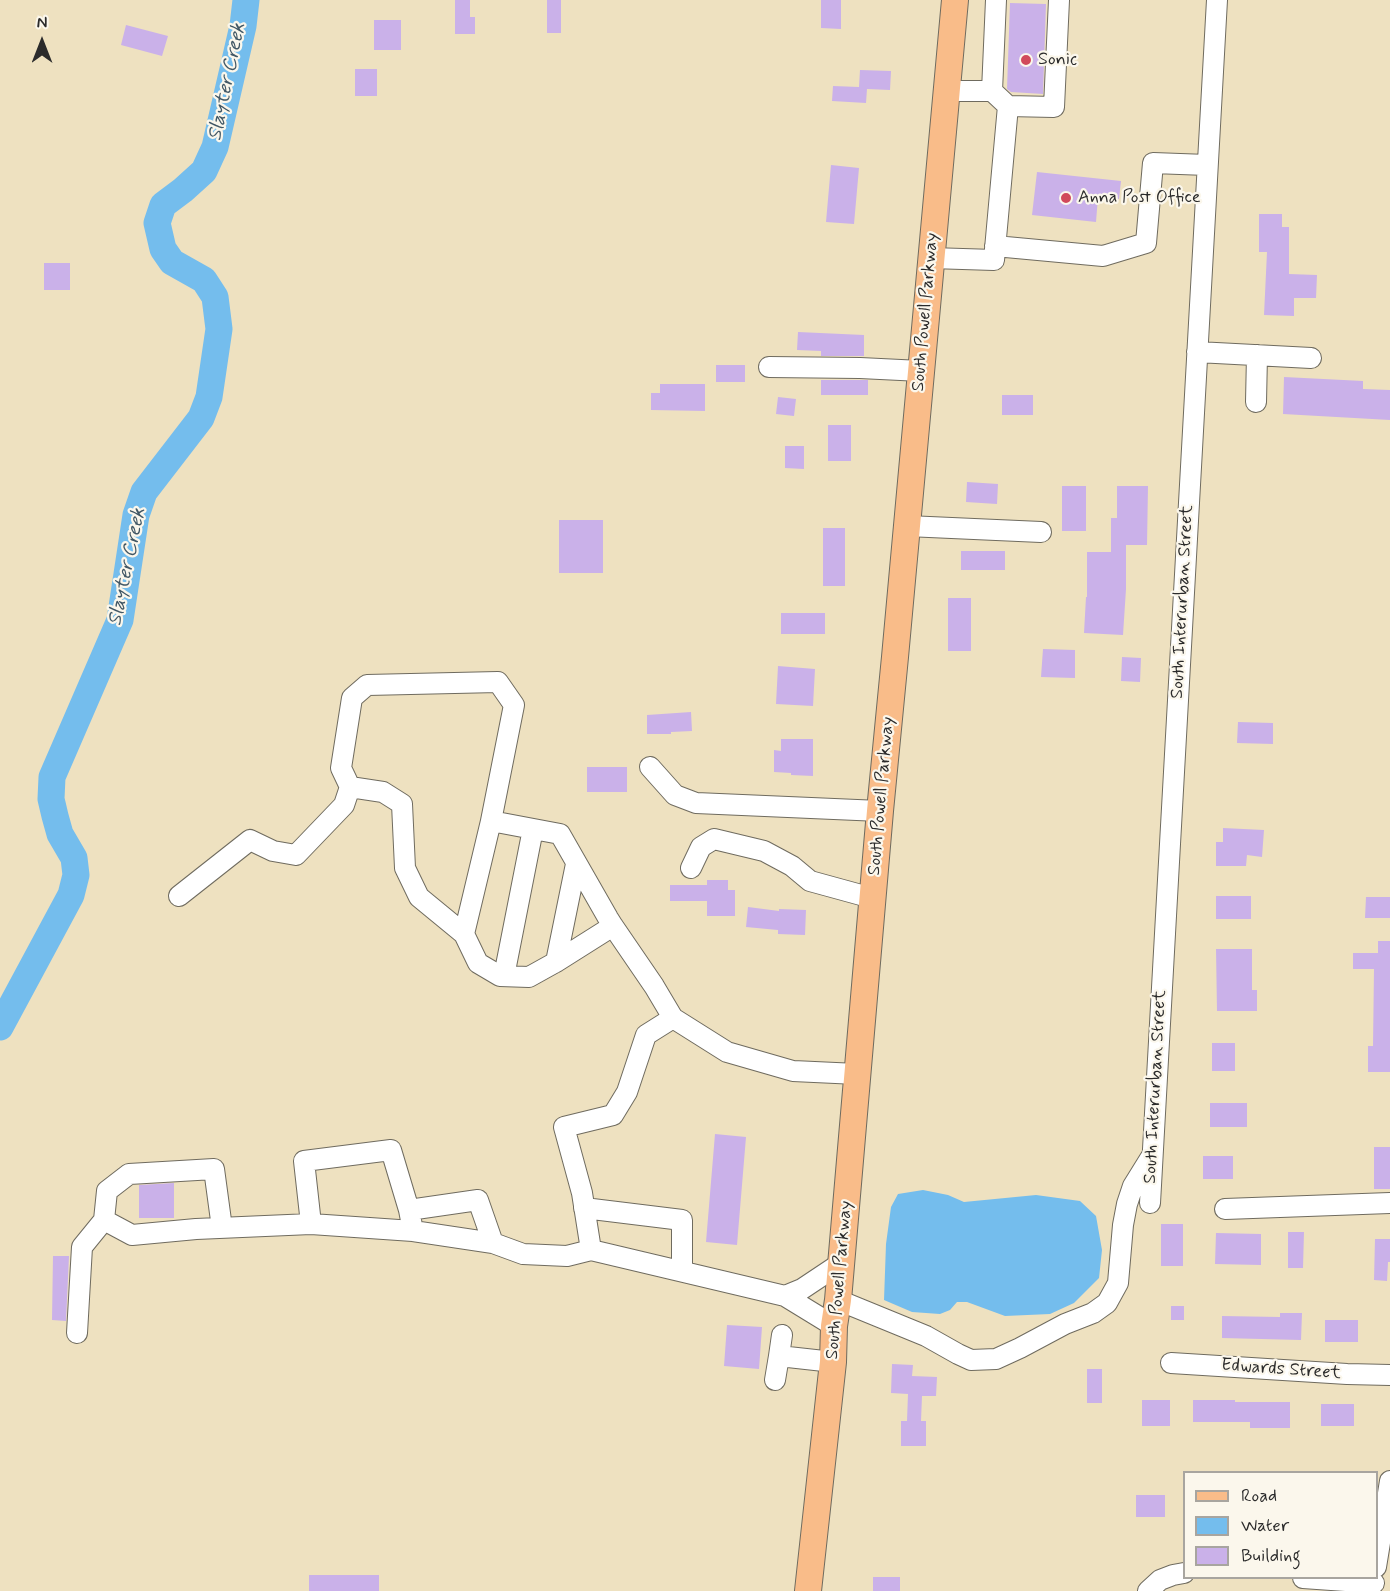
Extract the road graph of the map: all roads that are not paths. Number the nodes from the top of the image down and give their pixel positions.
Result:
1 (955, 0) edge
2 (996, 0) edge
3 (1059, 0) edge
4 (1217, 0) edge
5 (946, 91) junction
6 (992, 91) junction
7 (1008, 106) junction
8 (1207, 165) junction
9 (995, 246) junction
10 (931, 258) junction
11 (1197, 352) junction
12 (1257, 355) junction
13 (1311, 357) dead end
14 (769, 367) dead end
15 (921, 371) junction
16 (1256, 402) dead end
17 (907, 526) junction
18 (1041, 532) dead end
19 (650, 767) dead end
20 (350, 787) junction
21 (880, 811) junction
22 (491, 822) junction
23 (533, 829) junction
24 (576, 864) junction
25 (691, 868) dead end
26 (179, 896) dead end
27 (872, 898) junction
28 (613, 926) junction
29 (464, 934) junction
30 (556, 962) junction
31 (504, 976) junction
32 (673, 1018) junction
33 (857, 1074) junction
34 (1152, 1155) junction
35 (1150, 1203) dead end
36 (1390, 1203) edge
37 (585, 1208) junction
38 (1225, 1209) dead end
39 (409, 1210) junction
40 (104, 1220) junction
41 (311, 1224) junction
42 (222, 1228) junction
43 (413, 1231) junction
44 (493, 1243) junction
45 (591, 1250) junction
46 (841, 1263) junction
47 (682, 1271) junction
48 (785, 1296) junction
49 (838, 1300) junction
50 (834, 1326) junction
51 (77, 1333) dead end
52 (782, 1335) dead end
53 (779, 1356) junction
54 (833, 1362) junction
55 (1171, 1363) dead end
56 (1390, 1375) edge
57 (775, 1380) dead end
58 (1390, 1481) edge
59 (1378, 1560) edge
60 (1183, 1573) edge
61 (1339, 1579) edge
62 (1375, 1580) edge
63 (808, 1591) edge
64 (1148, 1591) edge

1 - 5 main road, South Powell Parkway
2 - 6 street
3 - 7 street
4 - 8 street, South Interurban Street
5 - 6 street
5 - 10 main road, South Powell Parkway
6 - 7 street
7 - 9 street
8 - 9 street
8 - 11 street, South Interurban Street
9 - 10 street
10 - 15 main road, South Powell Parkway
11 - 12 street
11 - 34 street, South Interurban Street
12 - 13 street
12 - 16 street
14 - 15 street
15 - 17 main road, South Powell Parkway
17 - 18 street
17 - 21 main road, South Powell Parkway
19 - 21 street
20 - 22 street
20 - 26 street
20 - 29 street
21 - 27 main road, South Powell Parkway
22 - 23 street
22 - 29 street
23 - 24 street
23 - 31 street
24 - 28 street
24 - 30 street
25 - 27 street
27 - 33 main road, South Powell Parkway
28 - 30 street
28 - 32 street
29 - 31 street
30 - 31 street
32 - 33 street
32 - 37 street
33 - 46 main road, South Powell Parkway
34 - 35 street, South Interurban Street
34 - 49 street
36 - 38 street
37 - 45 street
37 - 47 street
39 - 41 street
39 - 43 street
39 - 44 street
40 - 42 street
40 - 42 street
40 - 51 street
41 - 42 street
41 - 43 street
43 - 44 street
44 - 45 street
45 - 47 street
46 - 48 street
46 - 49 main road, South Powell Parkway
47 - 48 street
48 - 50 street
49 - 50 main road, South Powell Parkway
50 - 54 main road, South Powell Parkway
52 - 53 street
53 - 54 street
53 - 57 street
54 - 63 main road, South Powell Parkway
55 - 56 street, Edwards Street
58 - 59 street
60 - 64 street
61 - 62 street

